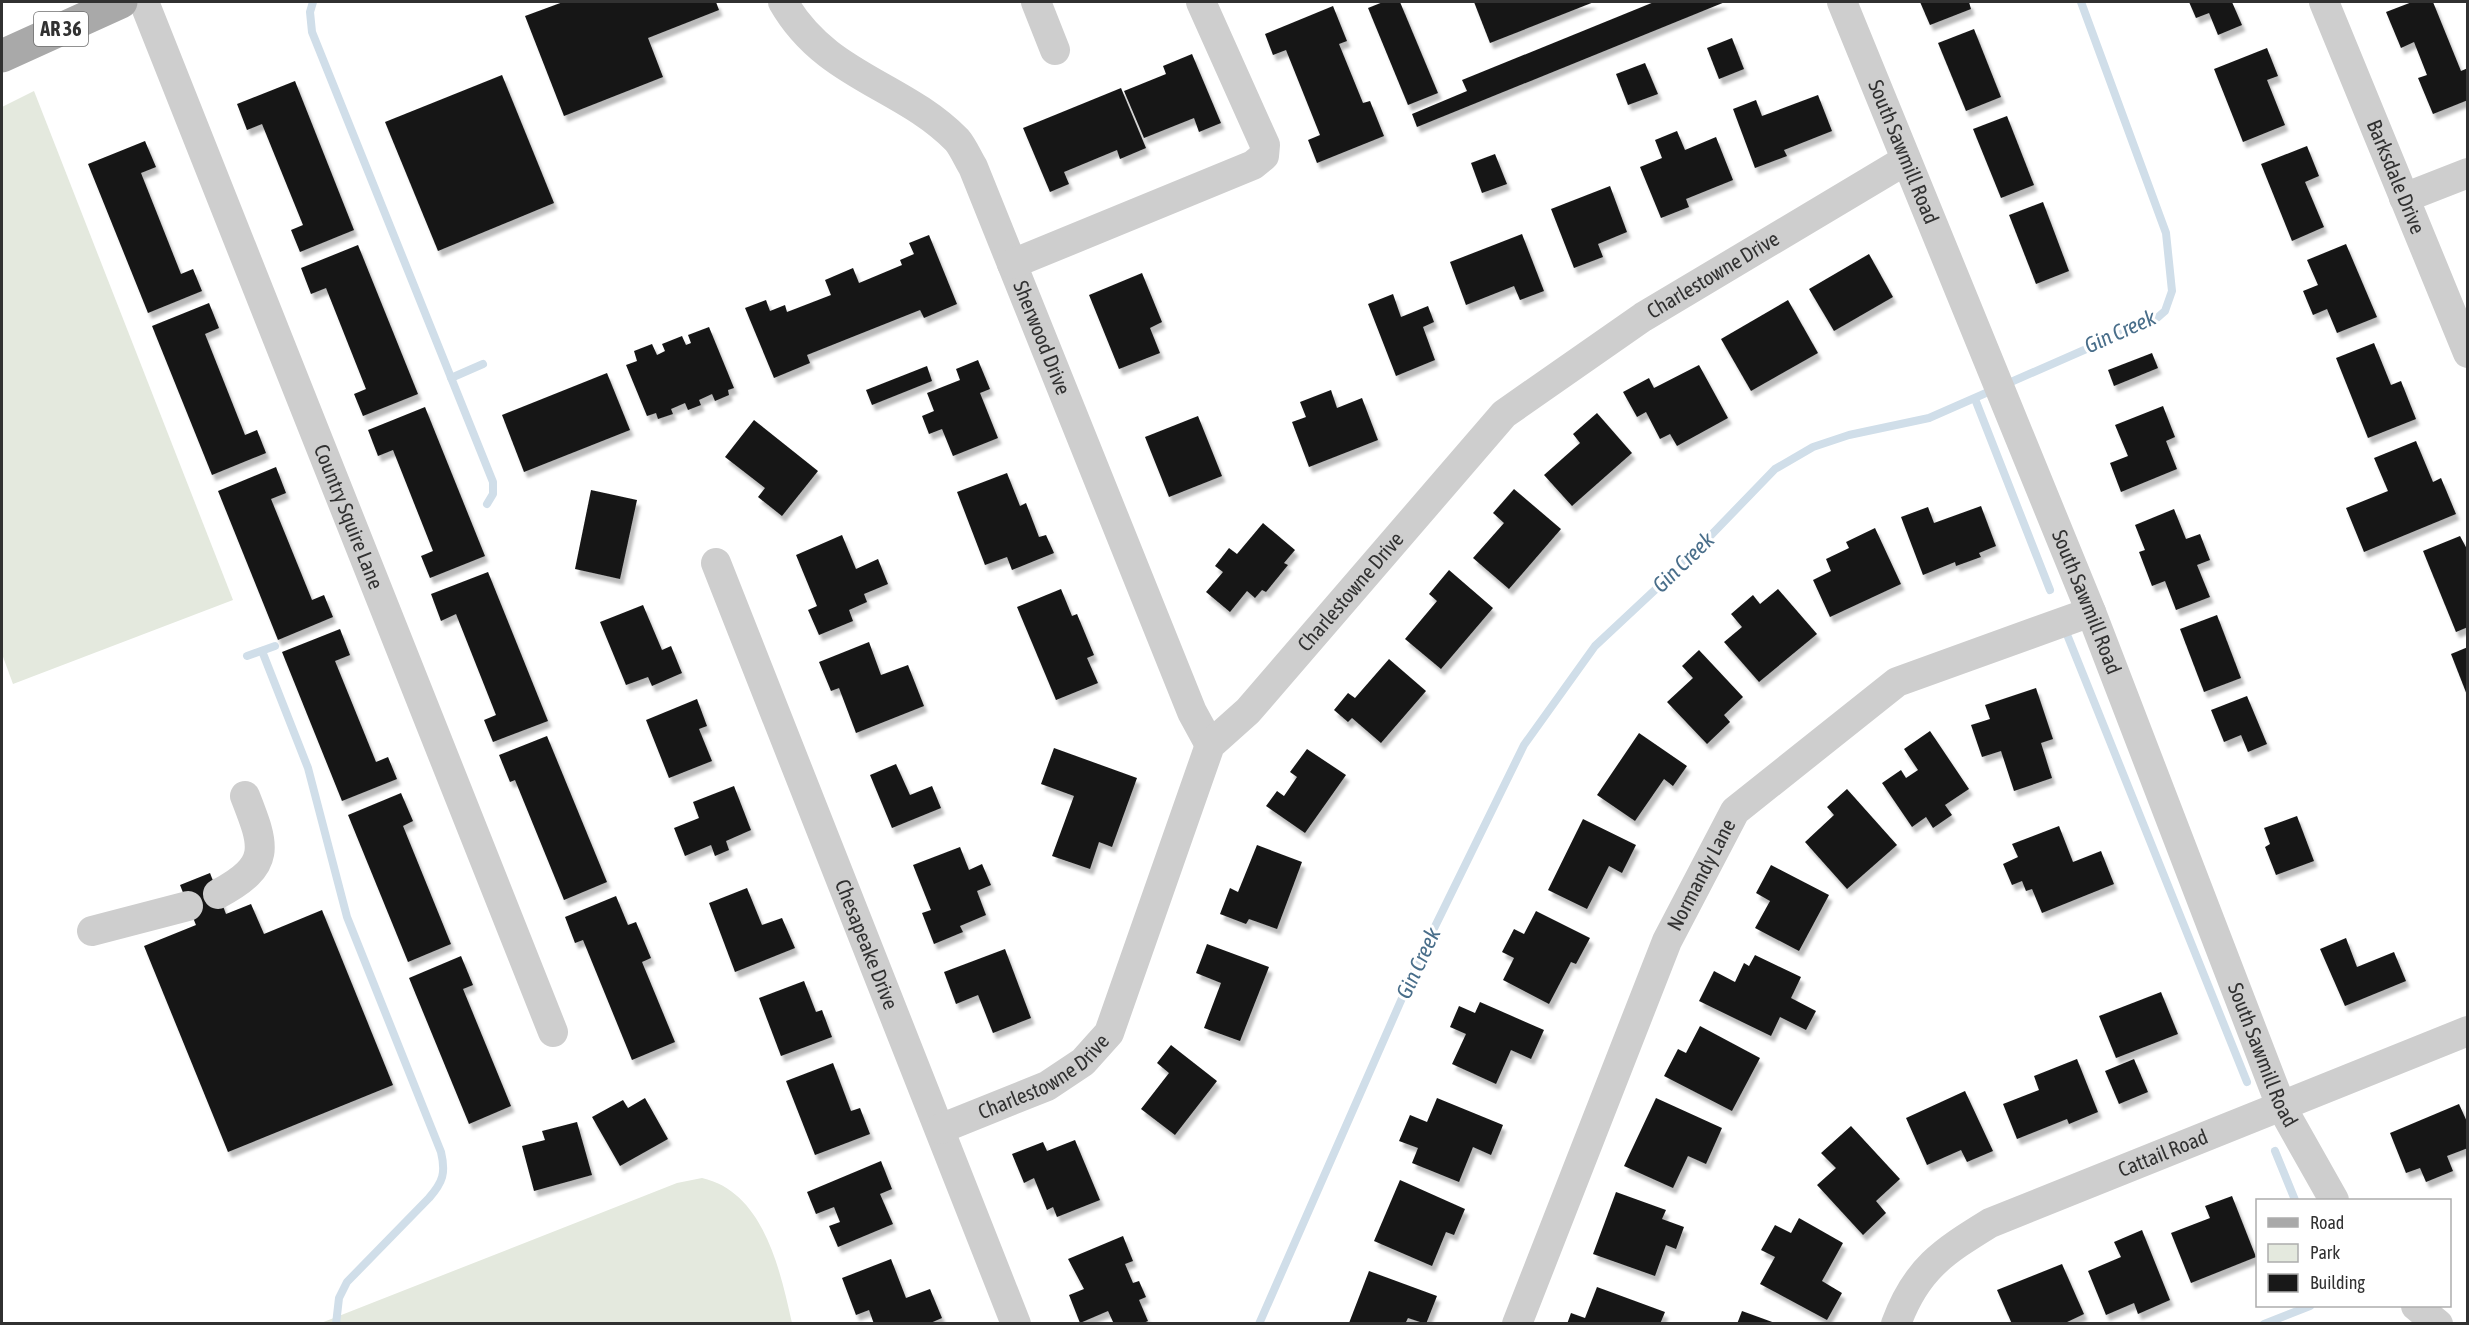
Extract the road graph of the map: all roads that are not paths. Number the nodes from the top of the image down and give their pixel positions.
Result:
1 (121, 2) edge
2 (144, 2) edge
3 (783, 2) edge
4 (1036, 2) edge
5 (1201, 2) edge
6 (1842, 2) edge
7 (2324, 2) edge
8 (1055, 50) dead end
9 (2, 56) edge
10 (1906, 160) junction
11 (2468, 173) edge
12 (2404, 198) junction
13 (1012, 264) junction
14 (2468, 354) edge
15 (716, 563) dead end
16 (2091, 612) junction
17 (1210, 745) junction
18 (245, 796) dead end
19 (218, 894) dead end
20 (188, 906) dead end
21 (92, 931) dead end
22 (2468, 1031) edge
23 (553, 1032) dead end
24 (2281, 1106) junction
25 (940, 1129) junction
26 (2333, 1199) edge
27 (2418, 1307) edge
28 (1016, 1323) edge
29 (1517, 1323) edge
30 (1896, 1323) edge
31 (2438, 1323) edge

1 - 9 main road, AR 36
2 - 23 street, Country Squire Lane
3 - 13 street, Sherwood Drive
4 - 8 street
5 - 13 street
6 - 10 street, South Sawmill Road
7 - 12 street, Barksdale Drive
10 - 16 street, South Sawmill Road
10 - 17 street, Charlestowne Drive
11 - 12 street
12 - 14 street, Barksdale Drive
13 - 17 street, Sherwood Drive
15 - 25 street, Chesapeake Drive
16 - 24 street, South Sawmill Road
16 - 29 street, Normandy Lane
17 - 25 street, Charlestowne Drive
18 - 19 street
20 - 21 street
22 - 24 street, Cattail Road
24 - 26 street, South Sawmill Road
24 - 30 street, Cattail Road
25 - 28 street, Chesapeake Drive
27 - 31 street

